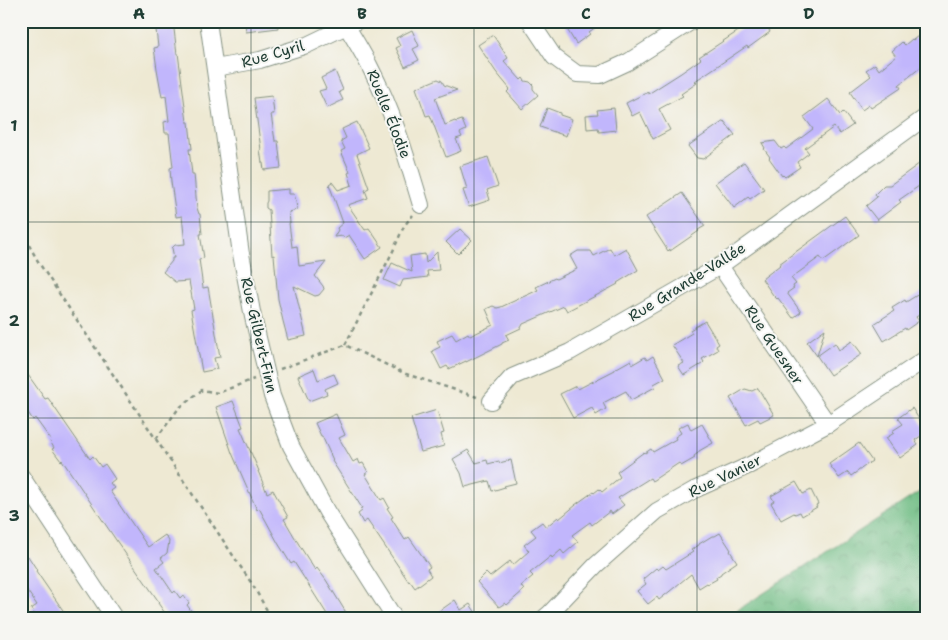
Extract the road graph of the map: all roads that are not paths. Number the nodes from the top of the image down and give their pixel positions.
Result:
1 (208, 21) edge
2 (530, 21) edge
3 (692, 21) edge
4 (352, 24) edge
5 (215, 68) junction
6 (927, 116) edge
7 (420, 205) road end
8 (720, 266) junction
9 (927, 358) edge
10 (491, 401) road end
11 (828, 424) junction
12 (21, 476) edge
13 (116, 619) edge
14 (395, 619) edge
15 (543, 619) edge

1 - 5 street, Rue Gilbert-Finn
2 - 3 street
4 - 5 street, Rue Cyril
4 - 7 street, Ruelle Élodie
5 - 14 street, Rue Gilbert-Finn
6 - 8 street, Rue Grande-Vallée
8 - 10 street, Rue Grande-Vallée
8 - 11 street, Rue Guesner
9 - 11 street, Rue Vanier
11 - 15 street, Rue Vanier
12 - 13 street

